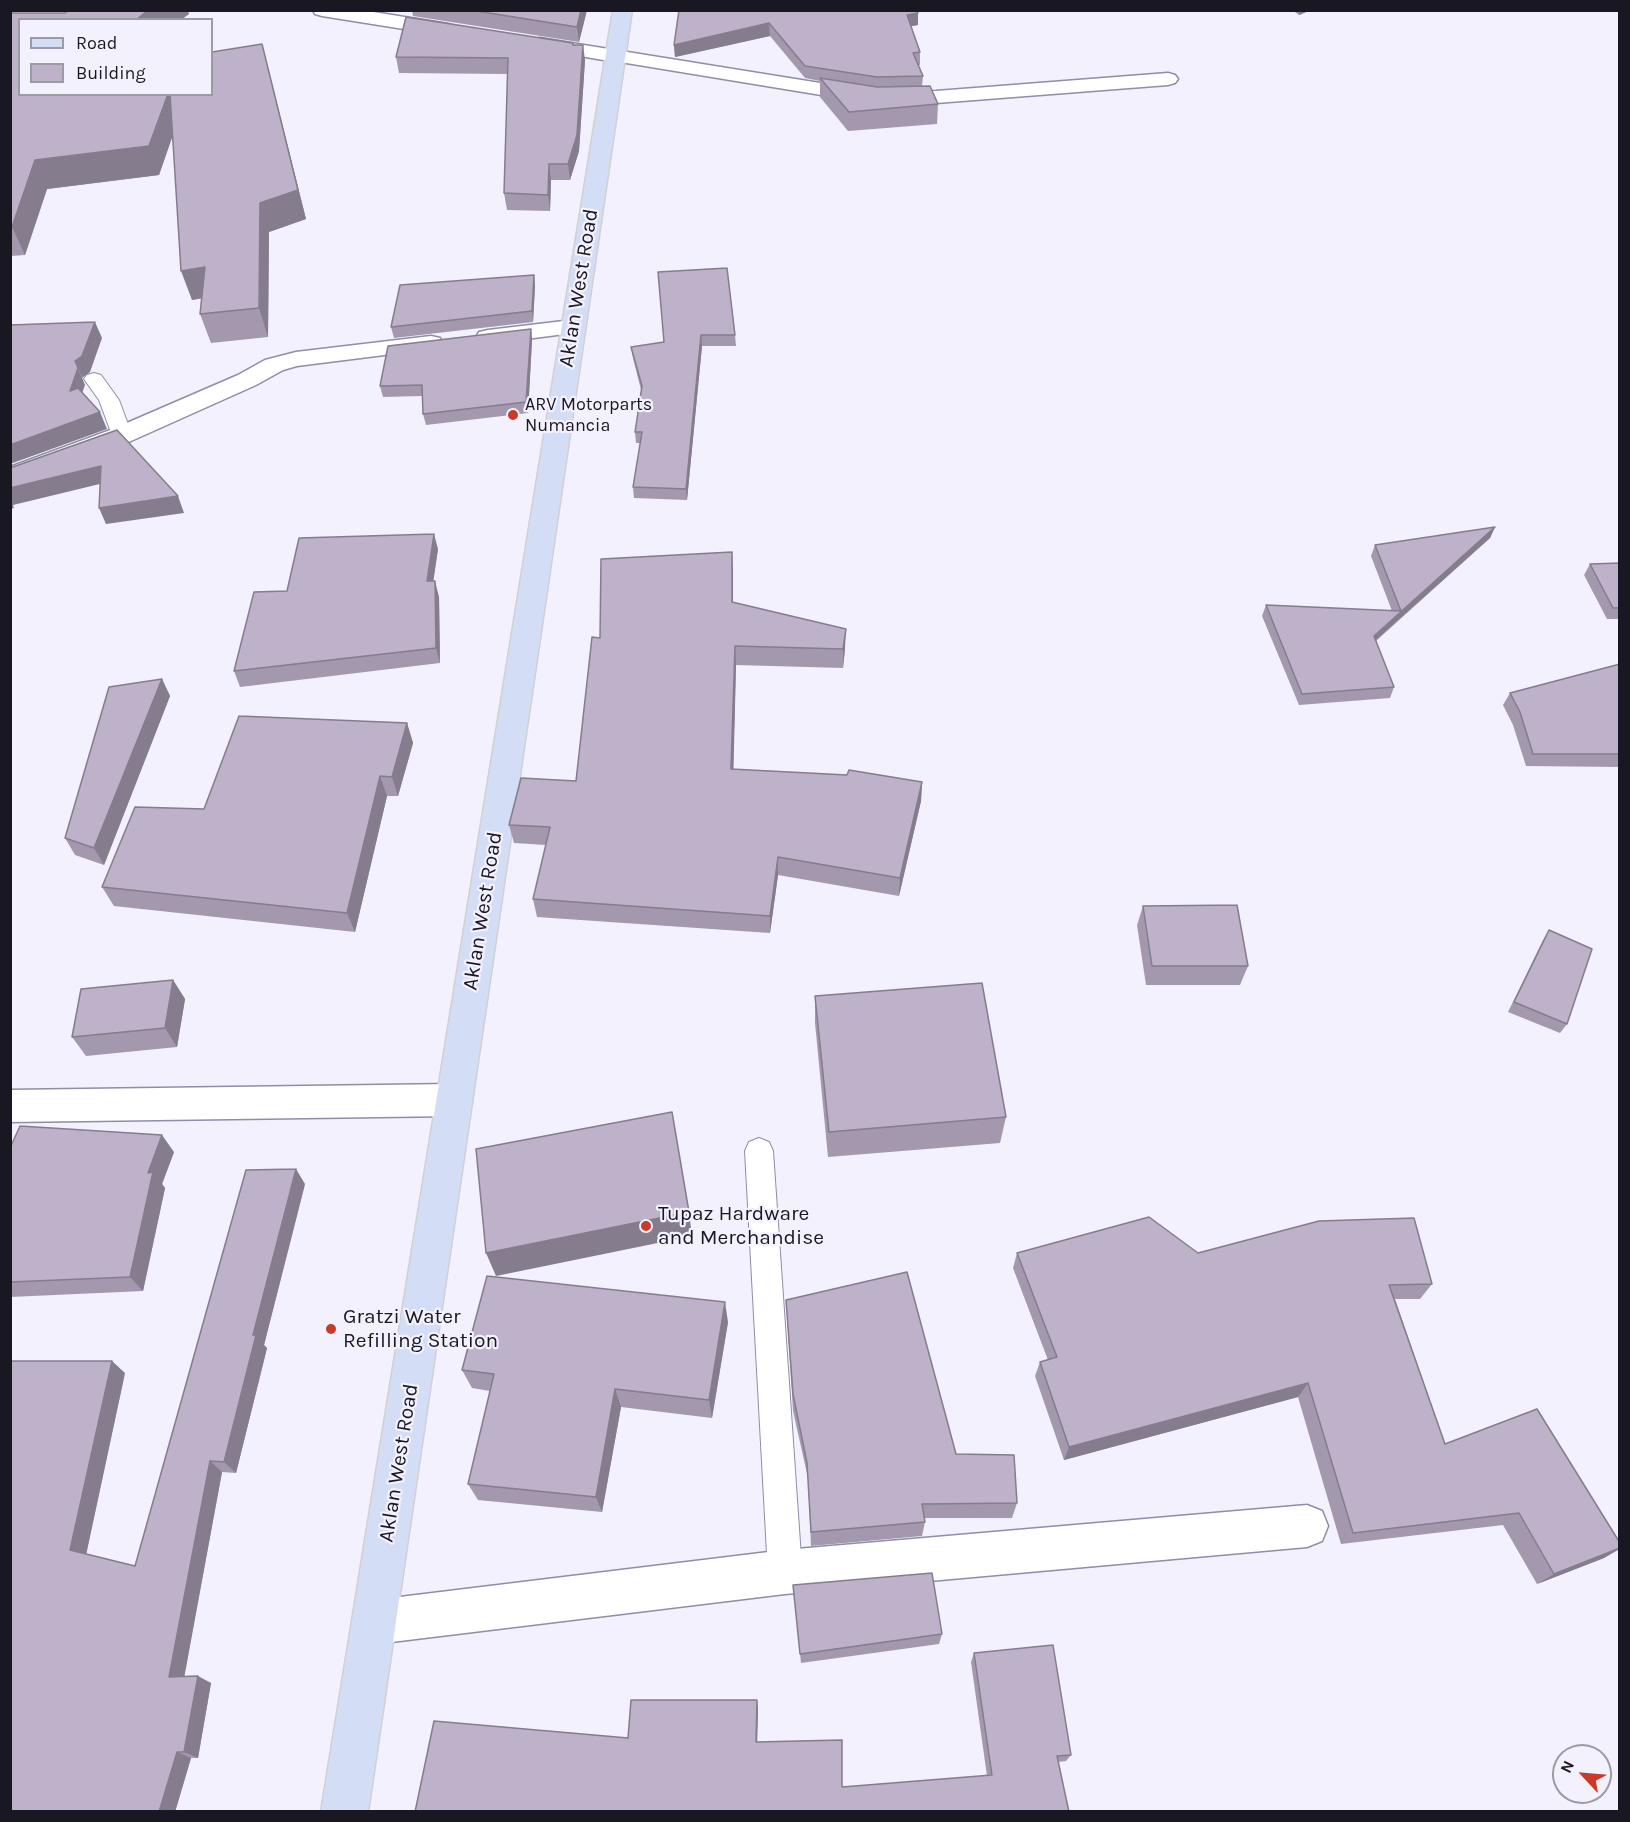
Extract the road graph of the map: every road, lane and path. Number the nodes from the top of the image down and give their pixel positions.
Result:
1 (322, 10) edge
2 (623, 10) edge
3 (463, 32) edge
4 (521, 42) edge
5 (615, 56) junction
6 (1168, 79) dead end
7 (572, 327) junction
8 (94, 379) dead end
9 (122, 435) junction
10 (10, 477) edge
11 (454, 1100) junction
12 (10, 1106) edge
13 (759, 1151) dead end
14 (1307, 1526) dead end
15 (785, 1572) junction
16 (375, 1622) junction
17 (344, 1812) edge

1 - 3 street
2 - 5 main road, Aklan West Road
4 - 5 street
5 - 6 street
5 - 7 main road, Aklan West Road
7 - 9 street
7 - 11 main road, Aklan West Road
8 - 9 lane
9 - 10 street
11 - 12 street
11 - 16 main road, Aklan West Road
13 - 15 lane
14 - 15 street
15 - 16 street
16 - 17 main road, Aklan West Road

